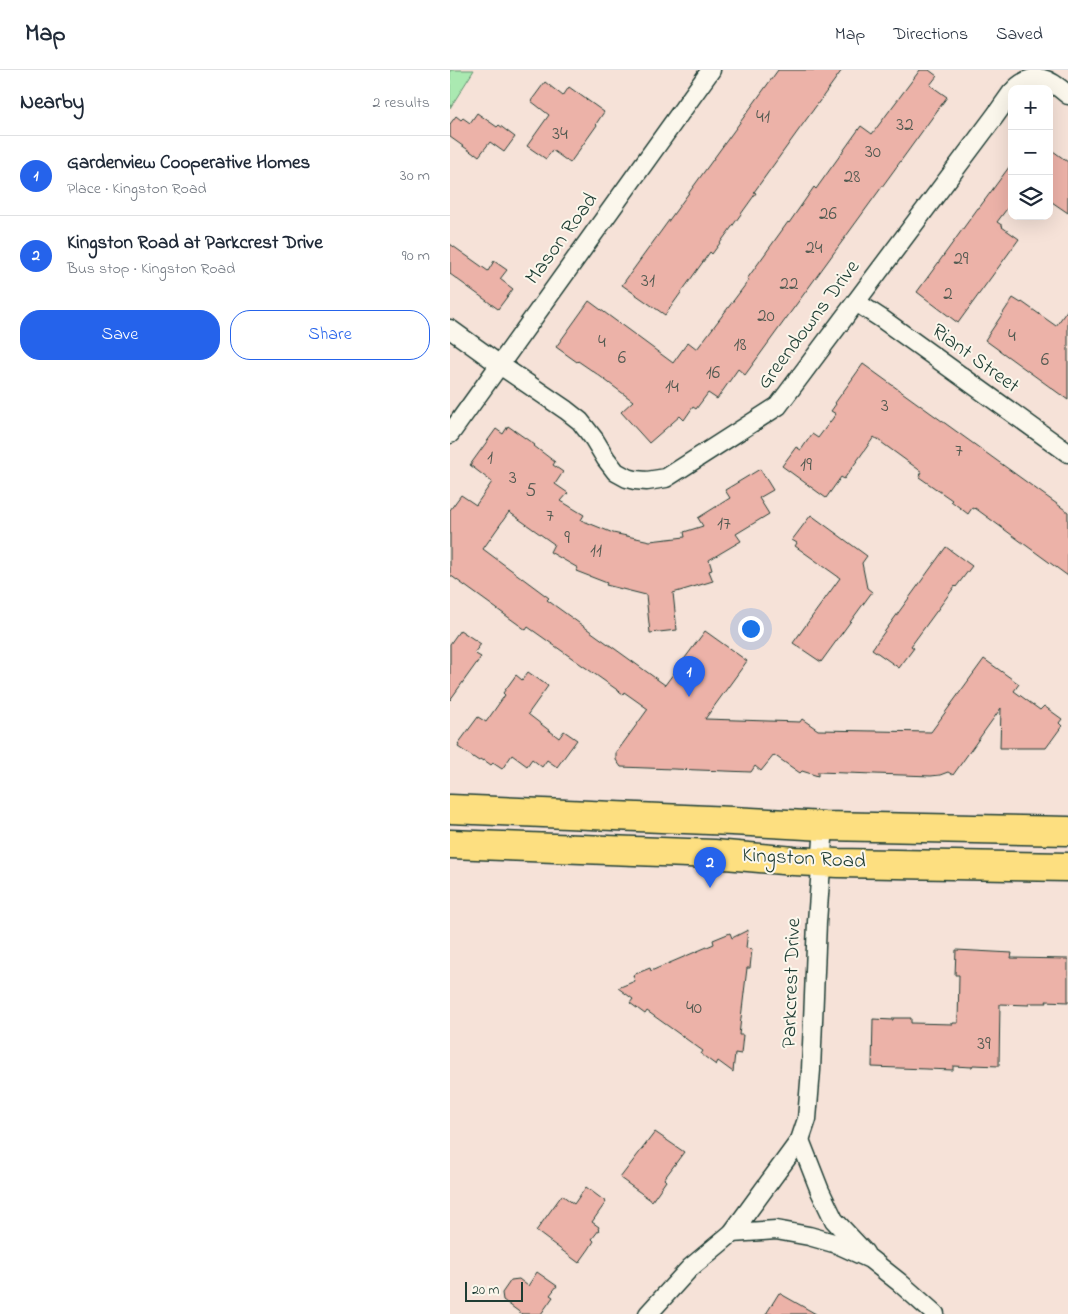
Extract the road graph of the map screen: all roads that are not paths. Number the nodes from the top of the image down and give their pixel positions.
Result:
1 (711, 70) edge
2 (1020, 85) edge
3 (1068, 95) edge
4 (1008, 98) edge
5 (856, 302) junction
6 (450, 329) edge
7 (500, 365) junction
8 (450, 434) edge
9 (1068, 453) edge
10 (450, 809) edge
11 (732, 820) junction
12 (824, 826) junction
13 (1068, 831) edge
14 (450, 844) edge
15 (714, 854) junction
16 (821, 862) junction
17 (1068, 867) edge
18 (800, 1140) junction
19 (732, 1233) junction
20 (870, 1259) junction
21 (648, 1314) edge
22 (935, 1314) edge

1 - 7 street, Mason Road
2 - 3 street
4 - 5 street, Greendowns Drive
5 - 7 street, Greendowns Drive
5 - 9 street, Riant Street
6 - 7 street, Greendowns Drive
7 - 8 street, Mason Road
10 - 11 main road, Kingston Road
11 - 12 main road, Kingston Road
11 - 15 main road
12 - 13 main road, Kingston Road
12 - 16 street, Parkcrest Drive
14 - 15 main road, Kingston Road
15 - 16 main road, Kingston Road
16 - 17 main road, Kingston Road
16 - 18 street, Parkcrest Drive
18 - 19 street, Parkcrest Drive
18 - 20 street
19 - 20 street
19 - 21 street, Parkcrest Drive
20 - 22 street

